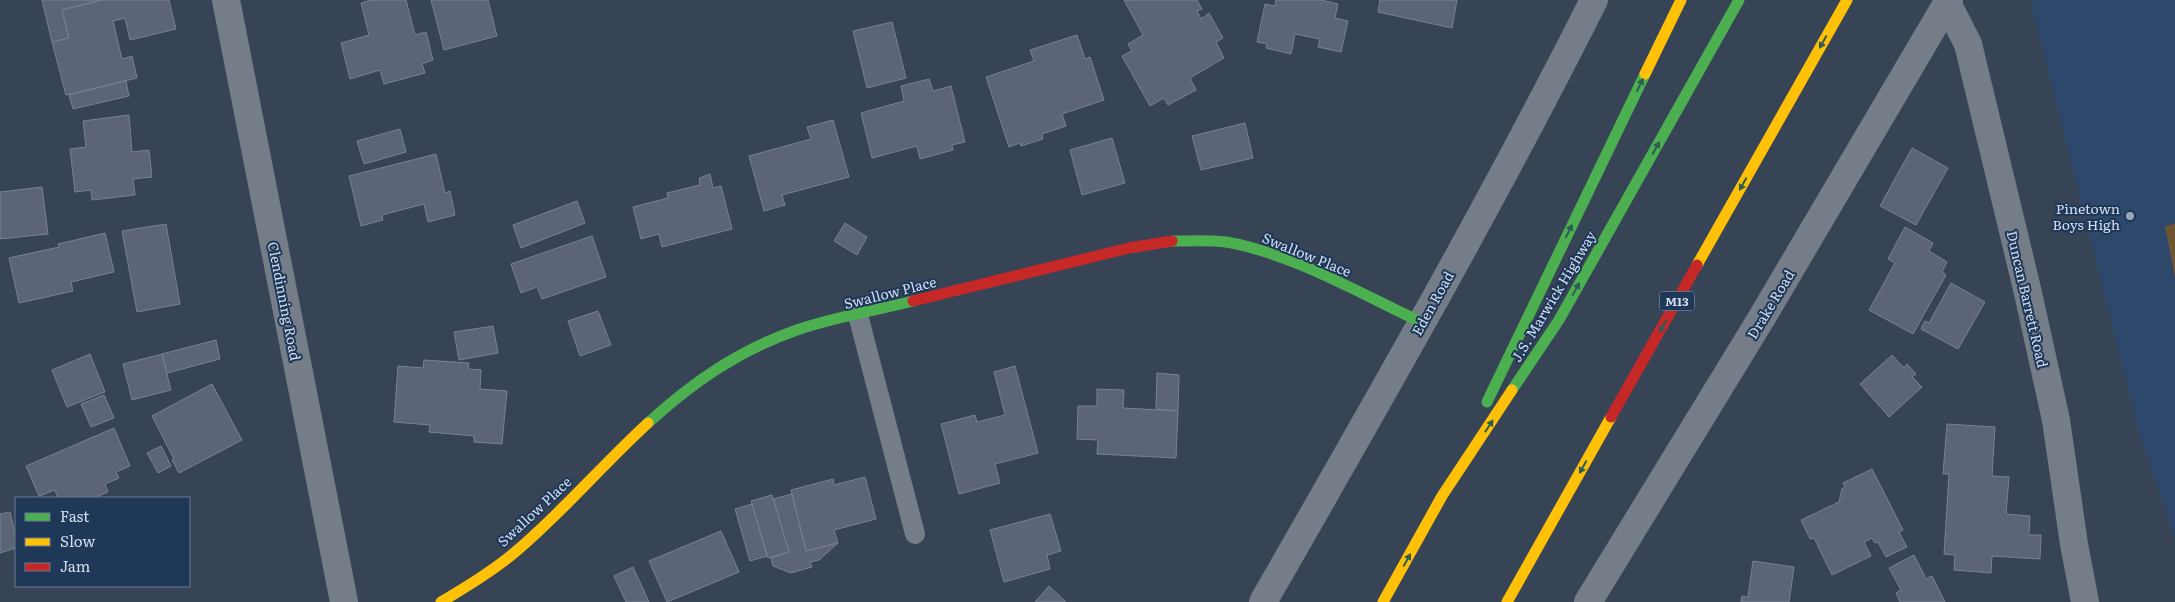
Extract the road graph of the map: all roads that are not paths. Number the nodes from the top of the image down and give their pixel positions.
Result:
1 (226, 0) edge
2 (1594, 0) edge
3 (1681, 0) edge
4 (1739, 0) edge
5 (1847, 0) edge
6 (1948, 2) edge
7 (858, 316) junction
8 (1421, 322) junction
9 (1442, 496) junction
10 (915, 534) dead end
11 (344, 602) edge
12 (441, 602) edge
13 (1263, 602) edge
14 (1383, 602) edge
15 (1507, 602) edge
16 (1588, 602) edge
17 (2085, 602) edge

1 - 11 street, Clendinning Road
2 - 8 street, Eden Road
9 -> 3 main road
9 -> 4 main road, J.S. Marwick Highway
5 -> 15 main road, M13
6 - 16 street, Drake Road
6 - 17 street, Duncan Barrett Road
7 - 8 main road, Swallow Place
7 - 10 lane
7 - 12 main road, Swallow Place
8 - 13 street, Eden Road
14 -> 9 main road, J.S. Marwick Highway

